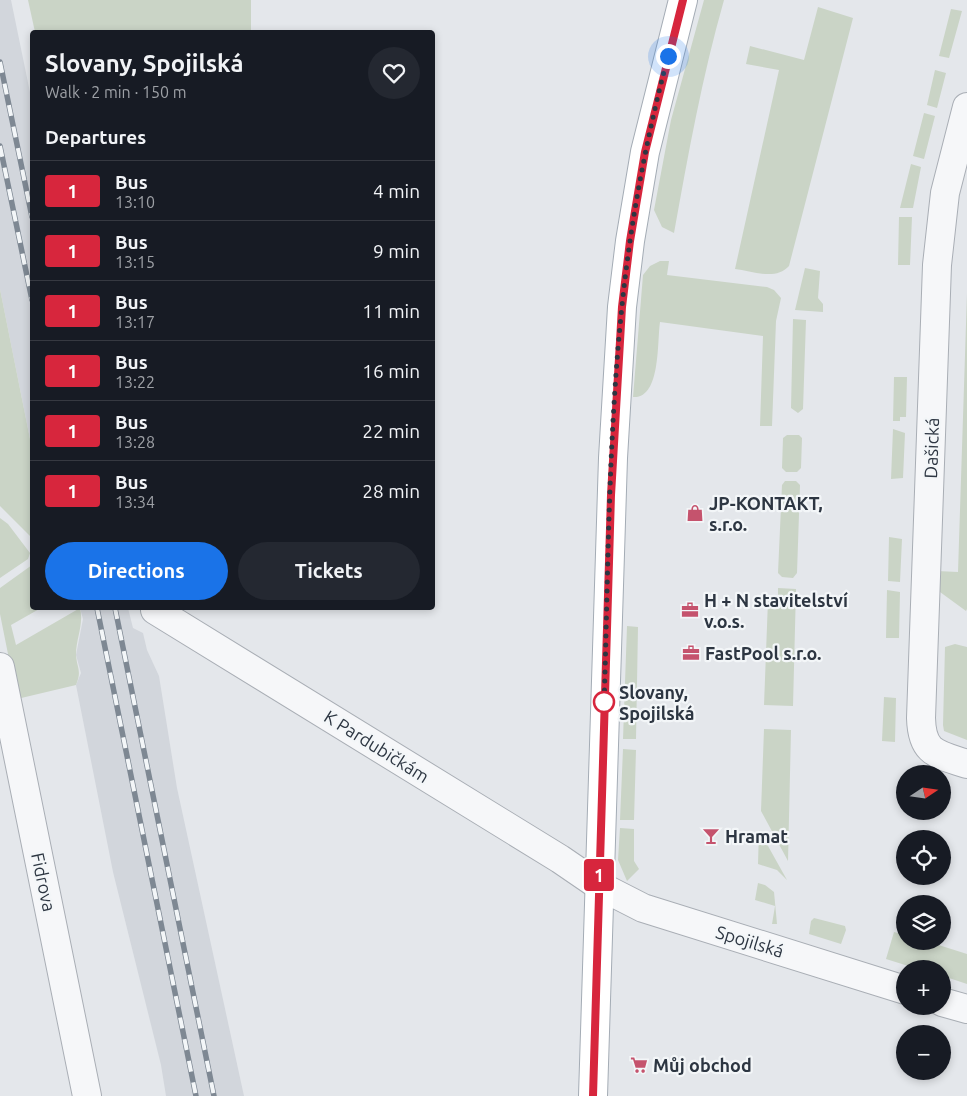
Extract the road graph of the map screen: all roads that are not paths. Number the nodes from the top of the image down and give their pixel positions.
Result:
1 (683, 0) edge
2 (967, 107) edge
3 (154, 610) dead end
4 (0, 668) edge
5 (967, 764) edge
6 (598, 885) junction
7 (896, 987) edge
8 (951, 1005) edge
9 (967, 1009) edge
10 (87, 1096) edge
11 (593, 1096) edge

1 - 6 main road
2 - 5 street, Dašická
3 - 6 street, K Pardubičkám
4 - 10 street, Fidrova
6 - 7 street, Spojilská
6 - 11 main road
8 - 9 street

